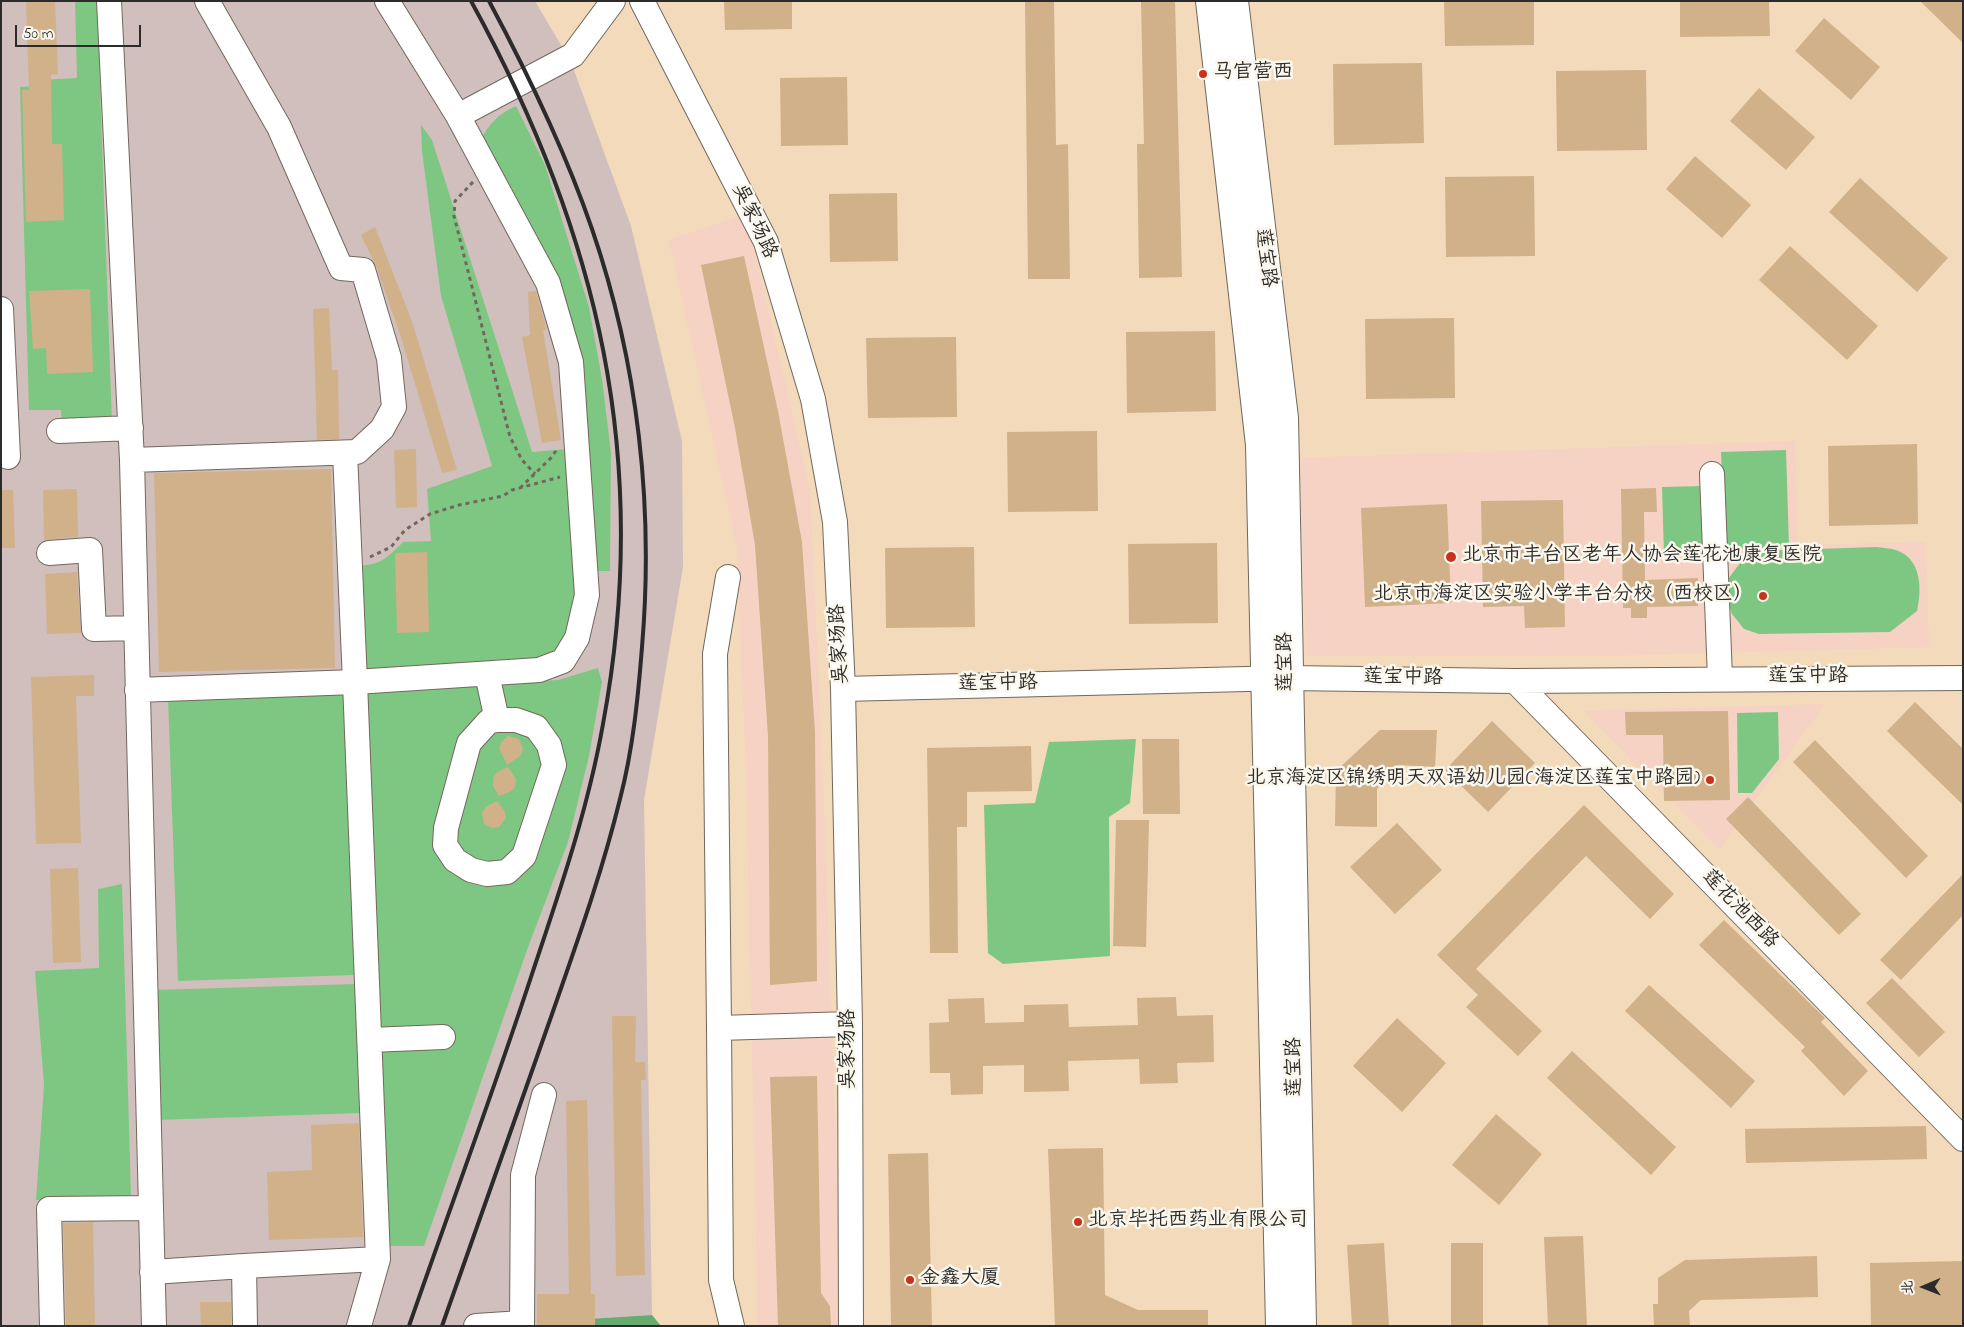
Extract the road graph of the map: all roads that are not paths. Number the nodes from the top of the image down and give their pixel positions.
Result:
1 (110, 1) edge
2 (207, 1) edge
3 (387, 1) edge
4 (613, 1) edge
5 (642, 1) edge
6 (1210, 1) edge
7 (1234, 1) edge
8 (458, 116) junction
9 (1, 309) edge
10 (131, 428) junction
11 (59, 431) dead end
12 (345, 453) junction
13 (8, 457) dead end
14 (132, 460) junction
15 (1712, 474) dead end
16 (49, 553) dead end
17 (728, 577) dead end
18 (136, 628) junction
19 (487, 674) junction
20 (1276, 678) junction
21 (1720, 678) junction
22 (1963, 678) edge
23 (1515, 681) junction
24 (355, 682) junction
25 (843, 689) junction
26 (138, 690) junction
27 (497, 720) junction
28 (850, 1024) junction
29 (719, 1028) junction
30 (444, 1037) dead end
31 (370, 1040) junction
32 (544, 1096) dead end
33 (1963, 1139) edge
34 (150, 1208) junction
35 (378, 1259) junction
36 (244, 1266) junction
37 (152, 1272) junction
38 (522, 1324) edge
39 (52, 1326) edge
40 (154, 1326) edge
41 (246, 1326) edge
42 (359, 1326) edge
43 (476, 1326) edge
44 (732, 1326) edge
45 (852, 1326) edge
46 (1280, 1326) edge
47 (1302, 1326) edge

1 - 10 street
2 - 12 street
3 - 8 street
4 - 8 street
5 - 25 street, 吴家场路
6 - 20 main road, 莲宝路
7 - 20 main road, 莲宝路
8 - 19 street
9 - 13 street
10 - 11 street
10 - 14 street
12 - 14 street
12 - 24 street
14 - 18 street
15 - 21 street
16 - 18 street
17 - 29 street
18 - 26 street
19 - 24 street
19 - 27 street
20 - 23 street, 莲宝中路
20 - 25 street, 莲宝中路
20 - 46 main road, 莲宝路
20 - 47 main road, 莲宝路
21 - 22 street, 莲宝中路
21 - 23 street, 莲宝中路
23 - 33 street, 莲花池西路
24 - 26 street
24 - 31 street
25 - 28 street, 吴家场路
26 - 34 street
27 - 27 street
28 - 29 street
28 - 45 street, 吴家场路
29 - 44 street
30 - 31 street
31 - 35 street
32 - 38 street
34 - 37 street
34 - 39 street
35 - 36 street
35 - 42 street
36 - 37 street
36 - 41 street
37 - 40 street
38 - 43 street

